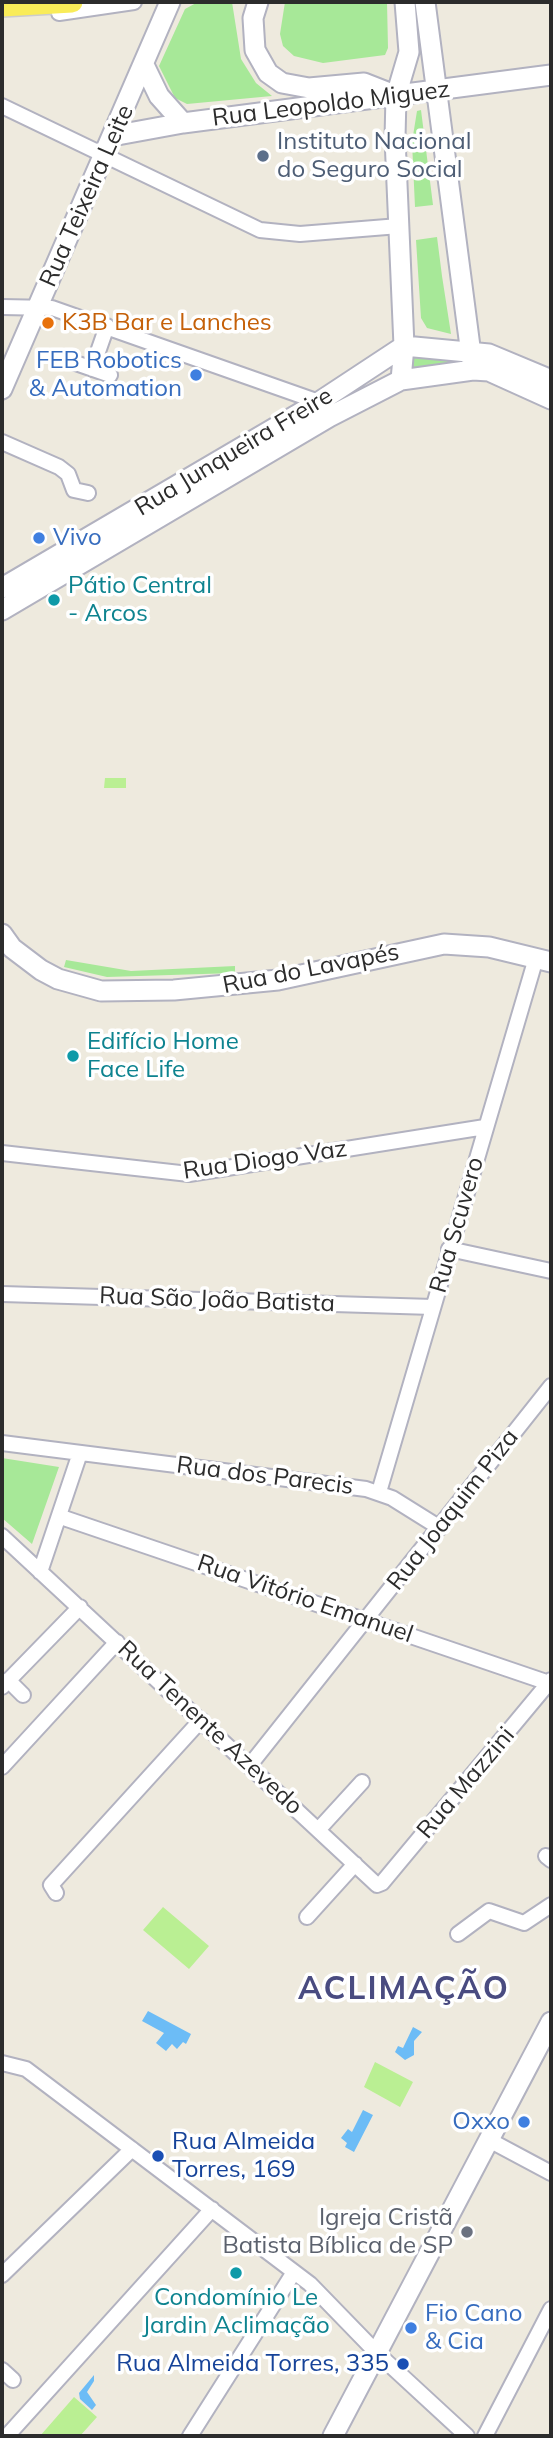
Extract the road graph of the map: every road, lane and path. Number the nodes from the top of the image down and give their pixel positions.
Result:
1 (72, 2) edge
2 (134, 2) edge
3 (170, 2) edge
4 (405, 2) edge
5 (425, 2) edge
6 (255, 3) edge
7 (2, 6) edge
8 (2, 16) edge
9 (144, 65) junction
10 (551, 75) edge
11 (296, 88) junction
12 (437, 90) junction
13 (396, 96) junction
14 (2, 106) edge
15 (297, 108) junction
16 (183, 123) junction
17 (108, 145) junction
18 (399, 226) junction
19 (38, 306) junction
20 (2, 307) edge
21 (107, 326) junction
22 (404, 346) junction
23 (67, 360) dead end
24 (472, 360) junction
25 (92, 369) junction
26 (110, 374) dead end
27 (401, 380) junction
28 (551, 380) edge
29 (2, 389) edge
30 (551, 398) edge
31 (318, 402) junction
32 (2, 442) edge
33 (88, 493) dead end
34 (106, 538) junction
35 (2, 588) edge
36 (2, 610) edge
37 (2, 934) edge
38 (543, 960) edge
39 (485, 1127) junction
40 (2, 1153) edge
41 (449, 1249) junction
42 (551, 1271) edge
43 (2, 1294) edge
44 (433, 1307) junction
45 (551, 1386) edge
46 (2, 1443) edge
47 (80, 1453) junction
48 (379, 1492) junction
49 (61, 1517) junction
50 (440, 1528) junction
51 (2, 1536) edge
52 (40, 1572) junction
53 (80, 1607) junction
54 (366, 1619) junction
55 (117, 1642) junction
56 (550, 1681) edge
57 (5, 1684) edge
58 (23, 1695) dead end
59 (201, 1720) junction
60 (250, 1765) junction
61 (2, 1767) edge
62 (362, 1783) dead end
63 (319, 1829) junction
64 (355, 1864) junction
65 (379, 1885) joint
66 (56, 1893) dead end
67 (551, 1905) edge
68 (307, 1917) dead end
69 (458, 1934) dead end
70 (551, 2022) edge
71 (2, 2063) edge
72 (491, 2141) junction
73 (132, 2148) junction
74 (551, 2173) edge
75 (212, 2209) junction
76 (294, 2272) junction
77 (2, 2274) edge
78 (551, 2309) edge
79 (377, 2353) junction
80 (4, 2435) edge
81 (190, 2436) edge
82 (333, 2436) edge
83 (467, 2436) edge
84 (485, 2436) edge

1 - 7 main road
2 - 8 street
3 - 9 main road, Rua Teixeira Leite
4 - 13 main road
5 - 12 main road
6 - 11 main road
9 - 16 main road
9 - 17 main road, Rua Teixeira Leite
10 - 12 main road, Rua Leopoldo Miguez
11 - 13 main road
11 - 15 main road
12 - 13 main road, Rua Leopoldo Miguez
12 - 24 main road
13 - 15 main road, Rua Leopoldo Miguez
13 - 18 main road
14 - 17 street
15 - 16 main road, Rua Leopoldo Miguez
16 - 17 main road, Rua Leopoldo Miguez
17 - 18 street
17 - 19 main road, Rua Teixeira Leite
18 - 22 main road
19 - 20 street
19 - 21 street
19 - 29 main road, Rua Teixeira Leite
21 - 25 street
21 - 31 street
22 - 24 main road
22 - 27 main road
22 - 31 main road, Rua Junqueira Freire
23 - 25 street
24 - 27 main road, Rua Junqueira Freire
24 - 28 main road
24 - 30 main road
25 - 26 street
27 - 34 main road, Rua Junqueira Freire
31 - 34 main road, Rua Junqueira Freire
32 - 33 street
34 - 35 main road, Rua Junqueira Freire
34 - 36 main road, Rua Junqueira Freire
37 - 38 main road, Rua do Lavapés
38 - 39 street, Rua Scuvero
39 - 40 street, Rua Diogo Vaz
39 - 41 street, Rua Scuvero
41 - 42 street
41 - 44 street, Rua Scuvero
43 - 44 street, Rua São João Batista
44 - 48 street, Rua Scuvero
45 - 50 street, Rua Joaquim Piza
46 - 47 street, Rua dos Parecis
47 - 48 street, Rua dos Parecis
47 - 49 street
48 - 50 street, Rua dos Parecis
49 - 52 street
49 - 54 street, Rua Vitório Emanuel
50 - 54 street, Rua Joaquim Piza
51 - 52 street, Rua Tenente Azevedo
52 - 53 street, Rua Tenente Azevedo
53 - 55 street, Rua Tenente Azevedo
53 - 57 street
54 - 56 street, Rua Vitório Emanuel
54 - 60 street, Rua Joaquim Piza
55 - 59 street, Rua Tenente Azevedo
55 - 61 street
56 - 65 street, Rua Mazzini
57 - 58 street
59 - 60 street, Rua Tenente Azevedo
59 - 66 street
60 - 63 street, Rua Tenente Azevedo
62 - 63 street
63 - 64 street, Rua Tenente Azevedo
64 - 65 street, Rua Tenente Azevedo
64 - 68 street
67 - 69 street
70 - 72 main road
71 - 73 street
72 - 74 street
72 - 79 main road
73 - 75 street
73 - 77 street
75 - 76 street
75 - 80 street
76 - 79 street
76 - 81 street
78 - 84 street
79 - 82 main road
79 - 83 street

